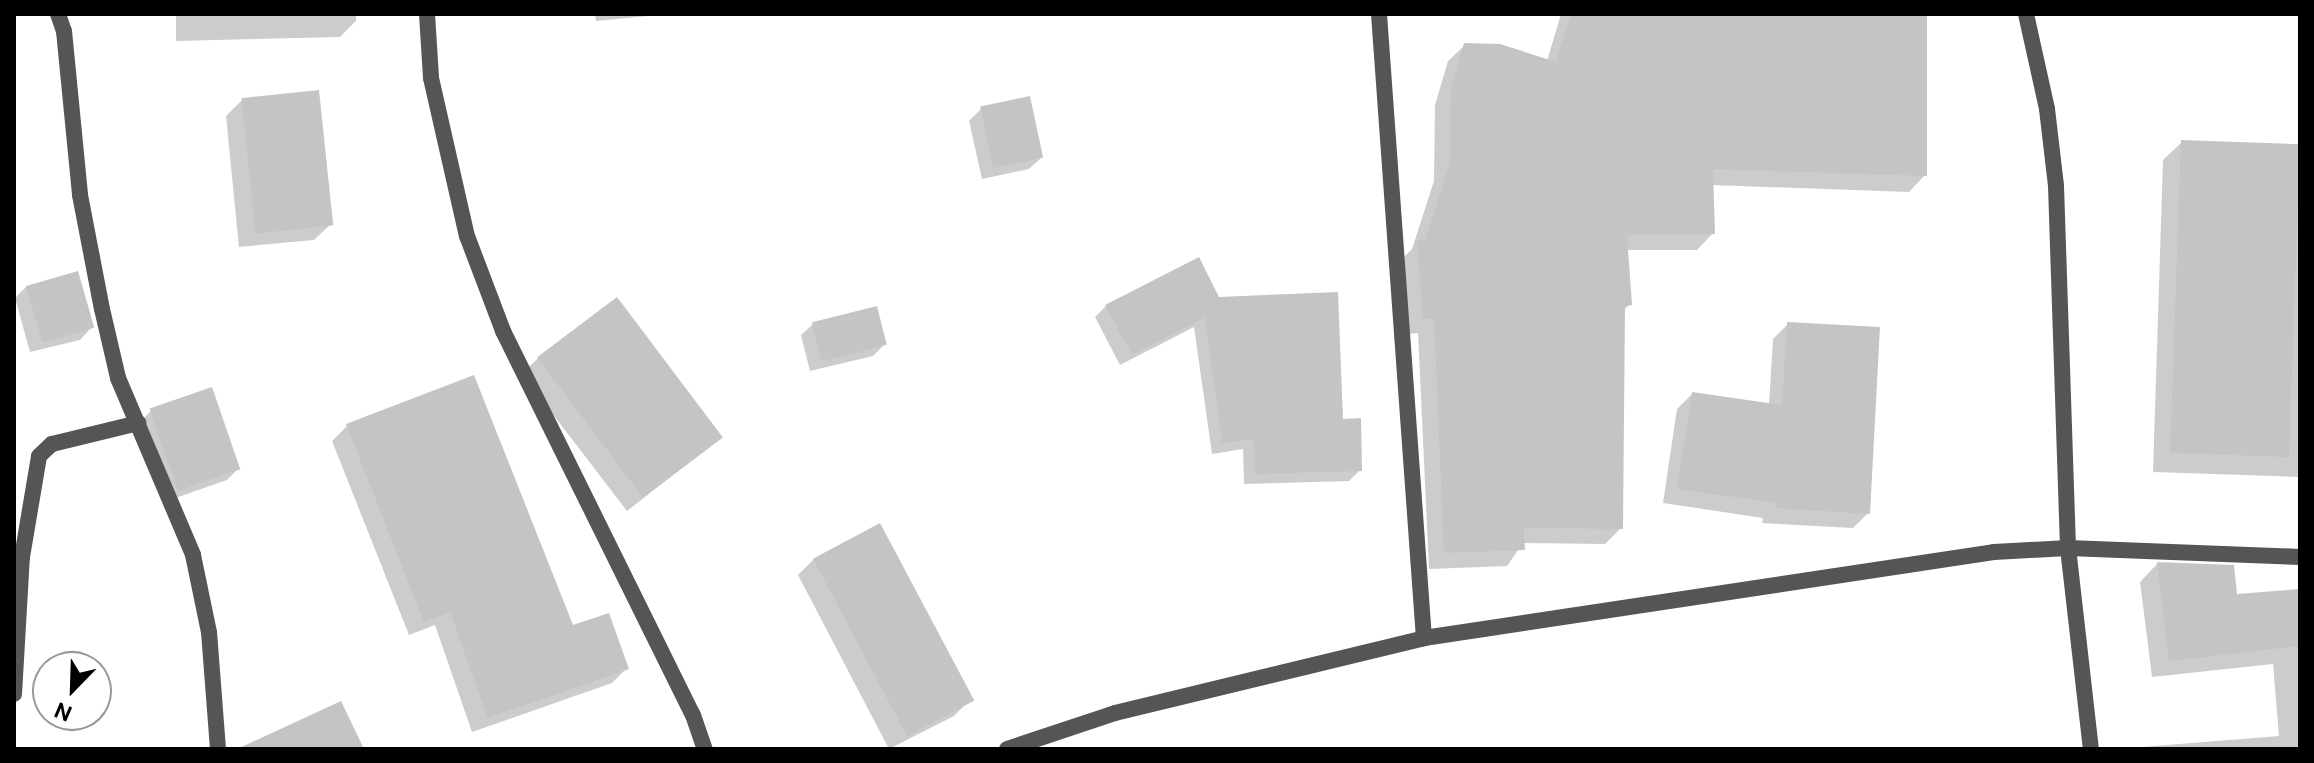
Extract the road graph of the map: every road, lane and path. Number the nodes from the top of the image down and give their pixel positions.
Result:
1 (58, 14) edge
2 (427, 14) edge
3 (1379, 14) edge
4 (2026, 14) edge
5 (138, 423) junction
6 (2068, 548) junction
7 (2300, 557) edge
8 (1424, 638) junction
9 (14, 694) edge
10 (218, 749) edge
11 (705, 749) edge
12 (1007, 749) edge
13 (2091, 749) edge

1 - 5 street
2 - 11 street
3 - 8 street
4 - 6 street
5 - 9 street
5 - 10 street
6 - 7 street
6 - 8 street
6 - 13 street
8 - 12 street

